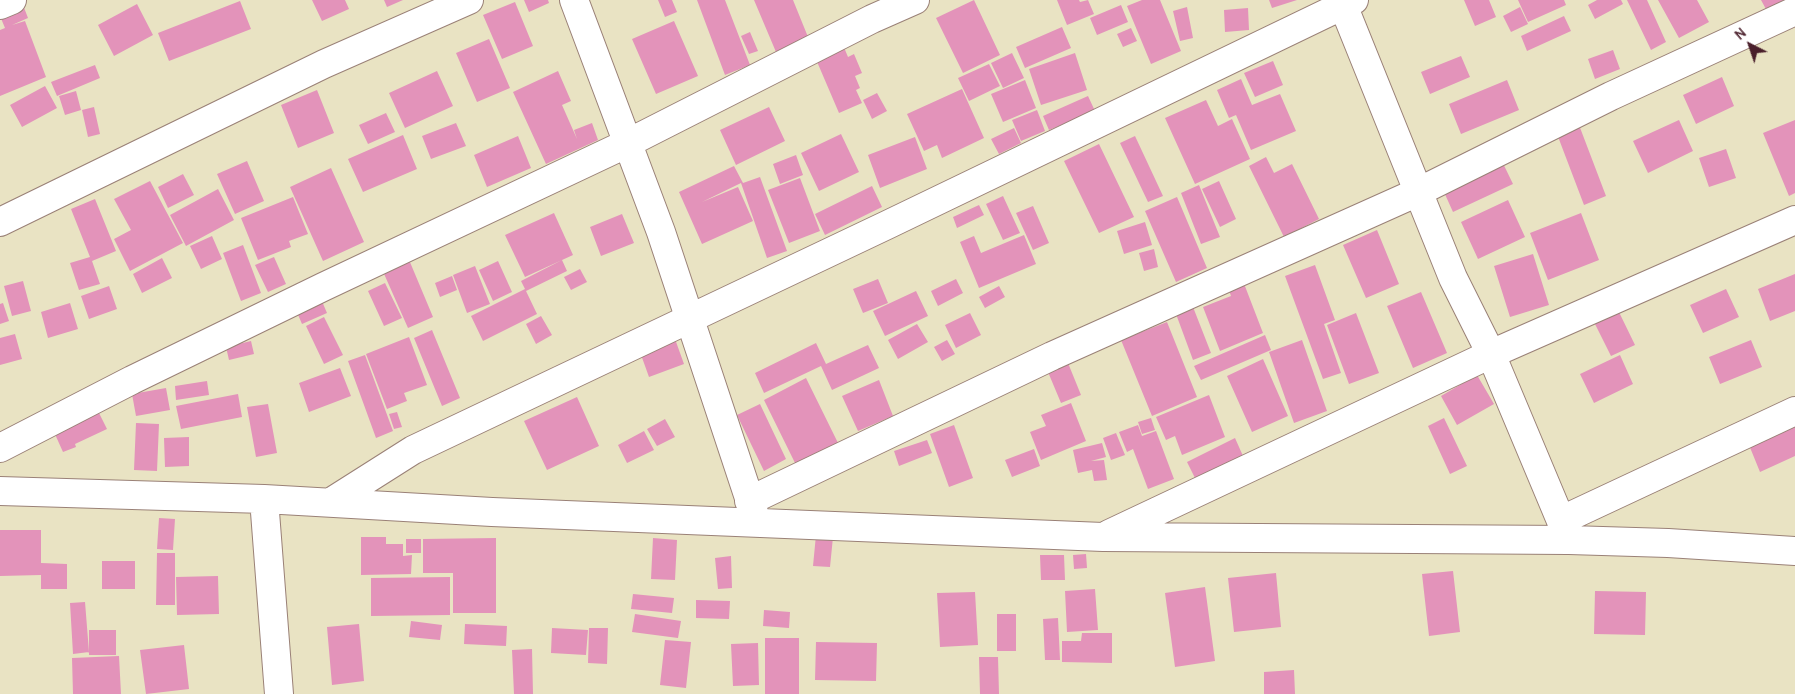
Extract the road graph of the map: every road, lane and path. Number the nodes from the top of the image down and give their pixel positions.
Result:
1 (12, 0) edge
2 (469, 0) edge
3 (574, 0) edge
4 (915, 0) edge
5 (1346, 2) edge
6 (0, 5) edge
7 (1795, 11) edge
8 (628, 143) junction
9 (1418, 192) junction
10 (1795, 220) edge
11 (0, 222) edge
12 (689, 318) junction
13 (1491, 354) junction
14 (1795, 412) edge
15 (0, 448) edge
16 (0, 491) edge
17 (264, 499) junction
18 (331, 502) junction
19 (754, 511) junction
20 (1566, 530) junction
21 (1104, 537) junction
22 (1795, 551) edge
23 (279, 694) edge

1 - 6 street
2 - 11 street
3 - 8 street
4 - 8 street
5 - 9 street
5 - 12 street
7 - 9 street
8 - 12 street
8 - 15 street
9 - 13 street
9 - 19 street
10 - 13 street
12 - 18 street
12 - 19 street
13 - 20 street
13 - 21 street
14 - 20 street
16 - 17 street
17 - 18 street
17 - 23 street
18 - 19 street
19 - 21 street
20 - 21 street
20 - 22 street

